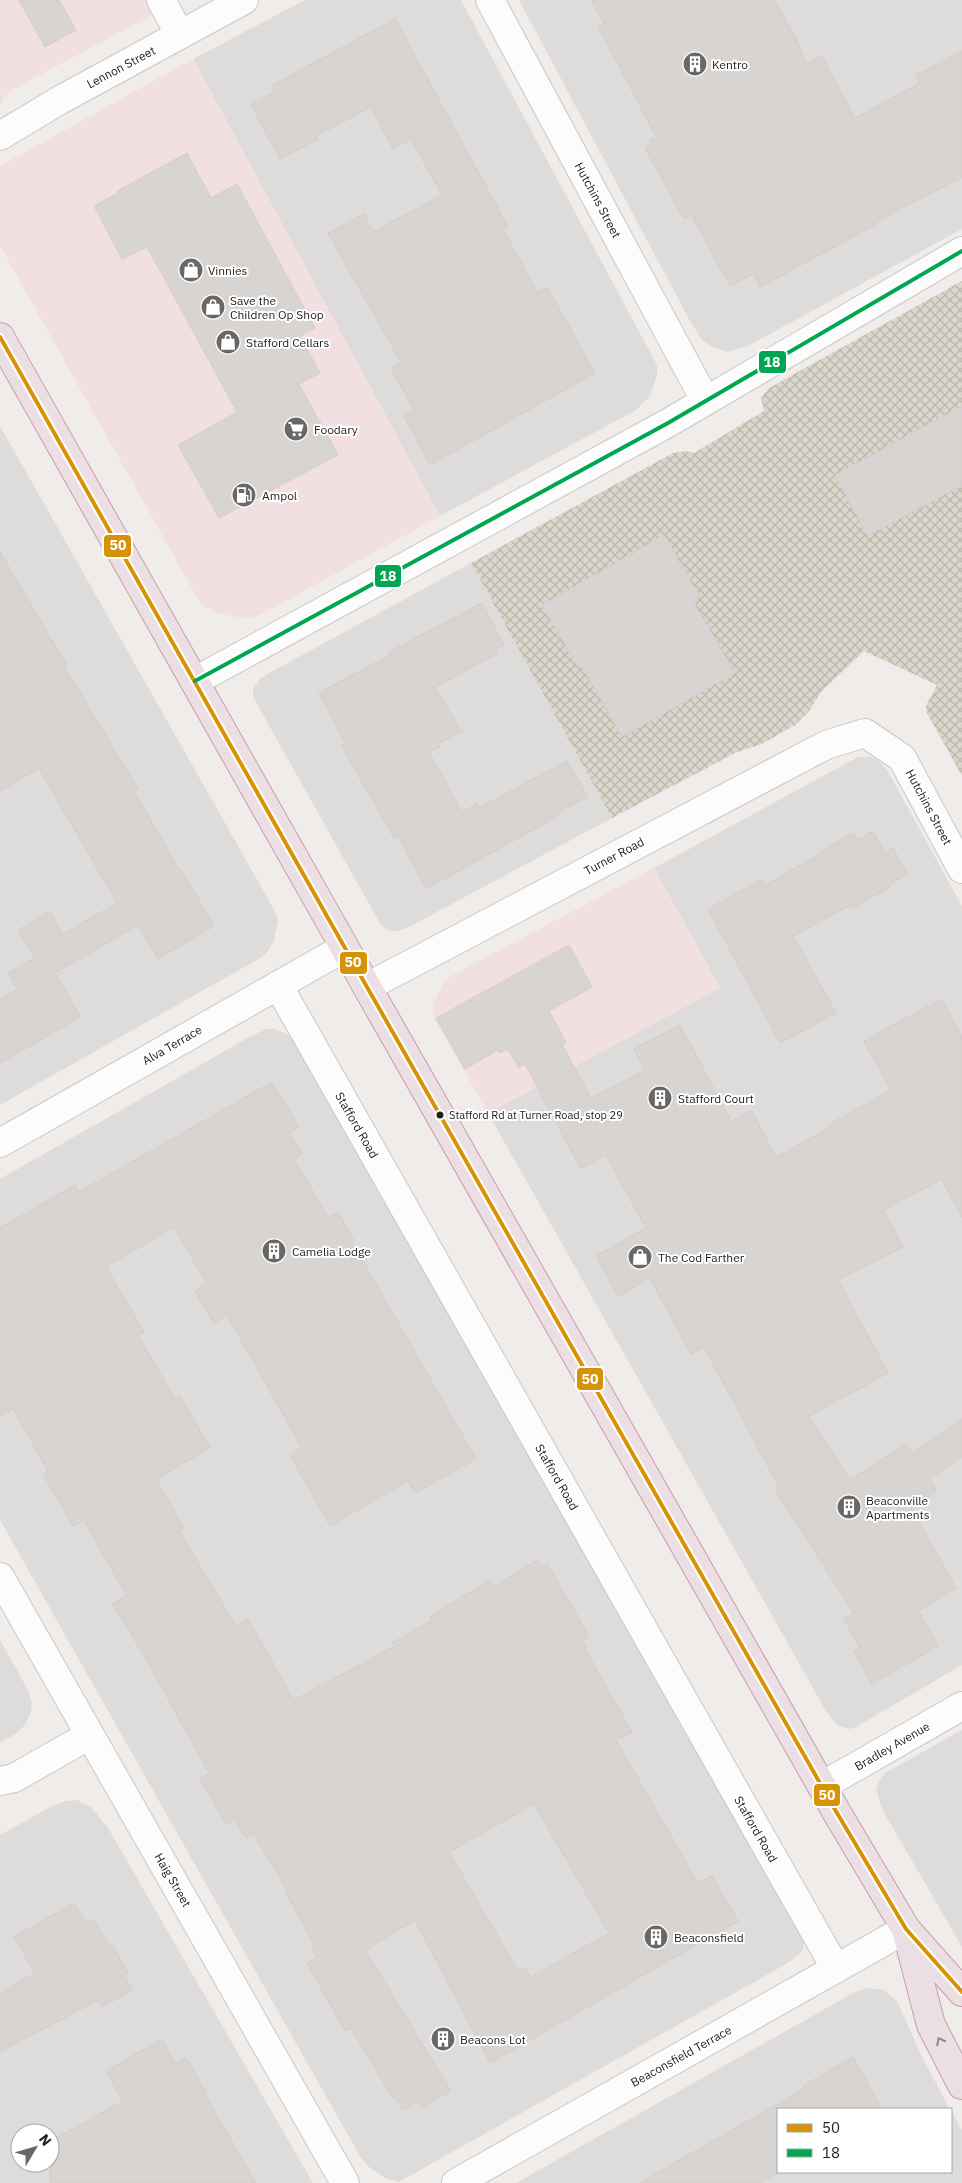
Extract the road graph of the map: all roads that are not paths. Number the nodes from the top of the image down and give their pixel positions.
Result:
1 (161, 0) edge
2 (244, 0) edge
3 (490, 0) edge
4 (180, 35) junction
5 (0, 136) edge
6 (962, 251) edge
7 (0, 337) edge
8 (705, 400) junction
9 (195, 681) junction
10 (865, 733) joint
11 (962, 869) edge
12 (344, 948) junction
13 (278, 985) junction
14 (367, 987) junction
15 (0, 1143) edge
16 (0, 1577) edge
17 (962, 1706) edge
18 (90, 1735) junction
19 (5, 1784) edge
20 (822, 1786) junction
21 (906, 1929) junction
22 (836, 1969) junction
23 (962, 1992) edge
24 (962, 2085) edge
25 (345, 2183) edge
26 (456, 2183) edge

1 - 4 street
2 - 4 street, Lennon Street
3 - 8 street, Hutchins Street
4 - 5 street, Lennon Street
6 - 8 street
7 - 9 highway
8 - 9 street
9 - 12 highway
10 - 11 street, Hutchins Street
10 - 14 street, Turner Road
12 - 13 street, Alva Terrace
12 - 14 highway
13 - 15 street, Alva Terrace
13 - 22 street, Stafford Road
14 - 20 highway
16 - 18 street, Haig Street
17 - 20 street, Bradley Avenue
18 - 19 street
18 - 25 street, Haig Street
20 - 21 highway
21 - 22 street, Beaconsfield Terrace
21 - 23 highway
24 -> 21 highway
22 - 26 street, Beaconsfield Terrace

